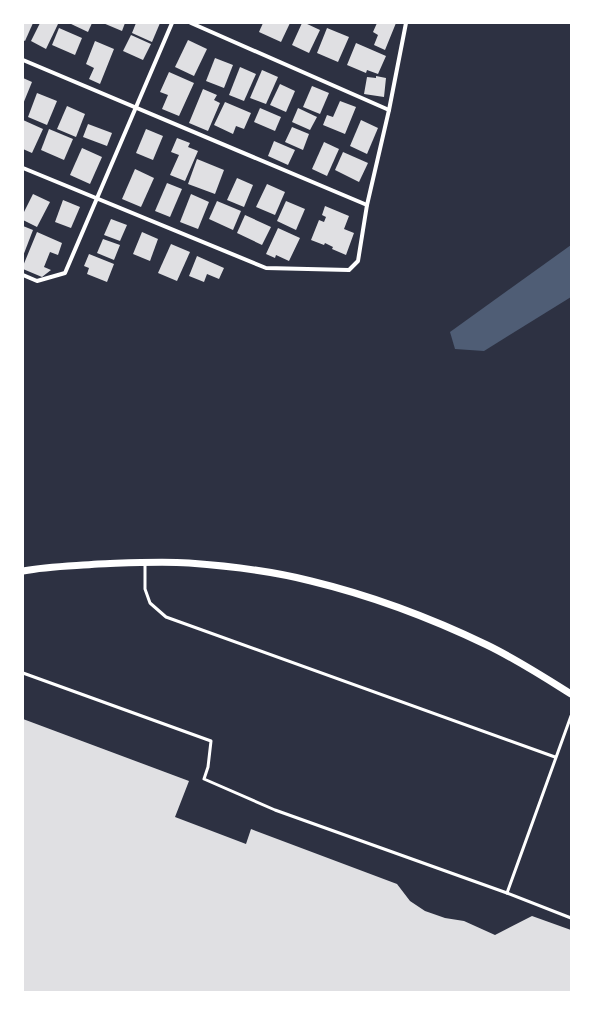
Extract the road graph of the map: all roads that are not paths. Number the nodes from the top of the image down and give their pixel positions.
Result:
1 (172, 23) edge
2 (191, 23) edge
3 (406, 23) edge
4 (23, 60) edge
5 (135, 108) junction
6 (389, 110) junction
7 (23, 168) edge
8 (98, 199) junction
9 (367, 205) junction
10 (23, 275) edge
11 (145, 562) junction
12 (23, 571) edge
13 (23, 673) edge
14 (571, 694) edge
15 (571, 716) edge
16 (555, 757) junction
17 (507, 893) junction
18 (571, 918) edge

1 - 5 street
2 - 6 street
3 - 6 street
4 - 5 street
5 - 8 street
5 - 9 street
6 - 9 street
7 - 8 street
8 - 9 street
8 - 10 street
11 - 12 street
11 - 14 street
11 - 16 lane
13 - 17 lane
15 - 16 lane
16 - 17 lane
17 - 18 lane

